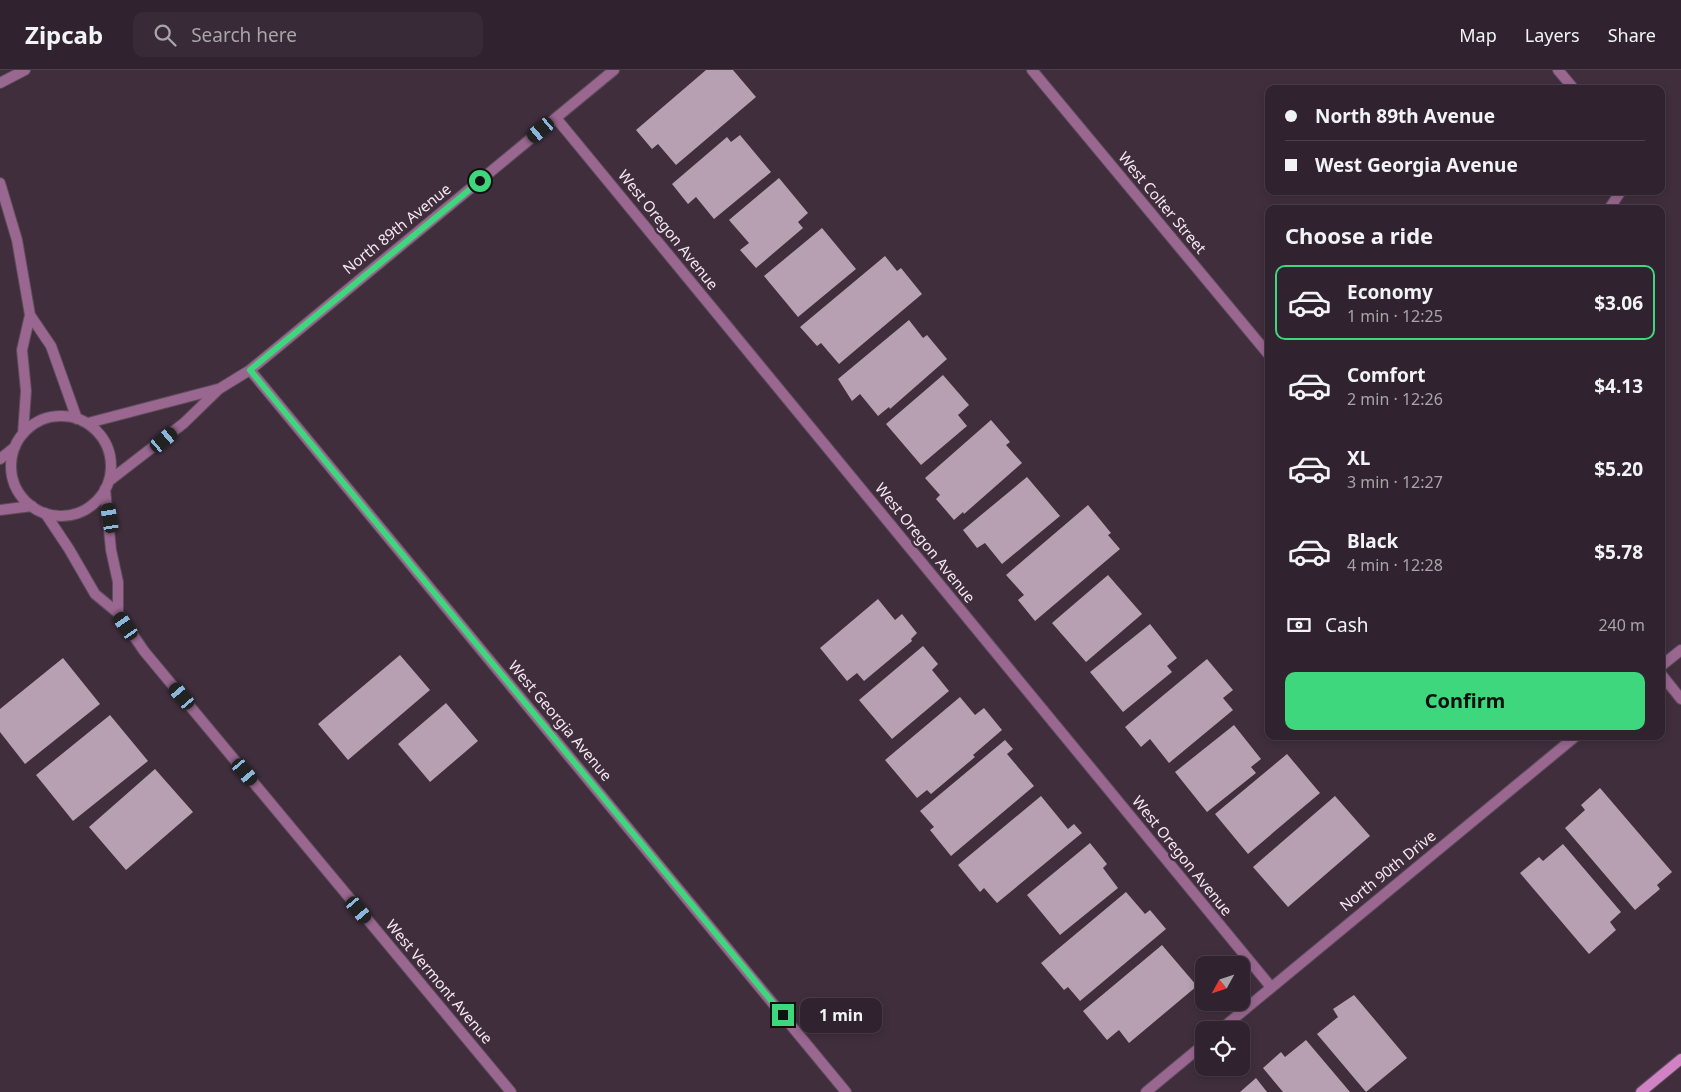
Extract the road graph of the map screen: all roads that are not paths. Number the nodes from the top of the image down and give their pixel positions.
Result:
1 (25, 70) edge
2 (614, 70) edge
3 (1032, 70) edge
4 (1558, 70) edge
5 (0, 83) edge
6 (1571, 85) edge
7 (556, 118) junction
8 (0, 183) edge
9 (30, 315) junction
10 (1265, 350) edge
11 (250, 370) junction
12 (219, 389) junction
13 (77, 419) junction
14 (88, 423) junction
15 (23, 434) junction
16 (16, 446) junction
17 (0, 458) edge
18 (107, 485) junction
19 (32, 506) junction
20 (0, 510) edge
21 (45, 513) junction
22 (118, 613) junction
23 (1681, 650) edge
24 (1665, 663) edge
25 (1665, 679) edge
26 (1681, 699) edge
27 (1571, 740) edge
28 (1271, 987) junction
29 (1231, 1021) edge
30 (1195, 1051) edge
31 (1681, 1059) edge
32 (511, 1092) edge
33 (846, 1092) edge
34 (1146, 1092) edge
35 (1642, 1092) edge

1 - 5 street
2 - 7 street, North 89th Avenue
3 - 10 street, West Colter Street
4 - 6 street
7 - 11 street, North 89th Avenue
7 - 28 street, West Oregon Avenue
8 - 9 street
9 - 13 street
9 - 15 street
11 - 12 street, North 89th Avenue
11 - 33 street, West Georgia Avenue
12 - 14 street, North 89th Avenue
12 - 18 street, North 89th Avenue
13 - 14 street
13 - 15 street
14 - 18 street
15 - 16 street
16 - 17 street
16 - 19 street
18 - 21 street
18 - 22 street
19 - 20 street
19 - 21 street
21 - 22 street, West Vermont Avenue
22 - 32 street, West Vermont Avenue
23 - 24 street
25 - 26 street
27 - 28 street, North 90th Drive
28 - 29 street, North 90th Drive
30 - 34 street
31 - 35 main road

